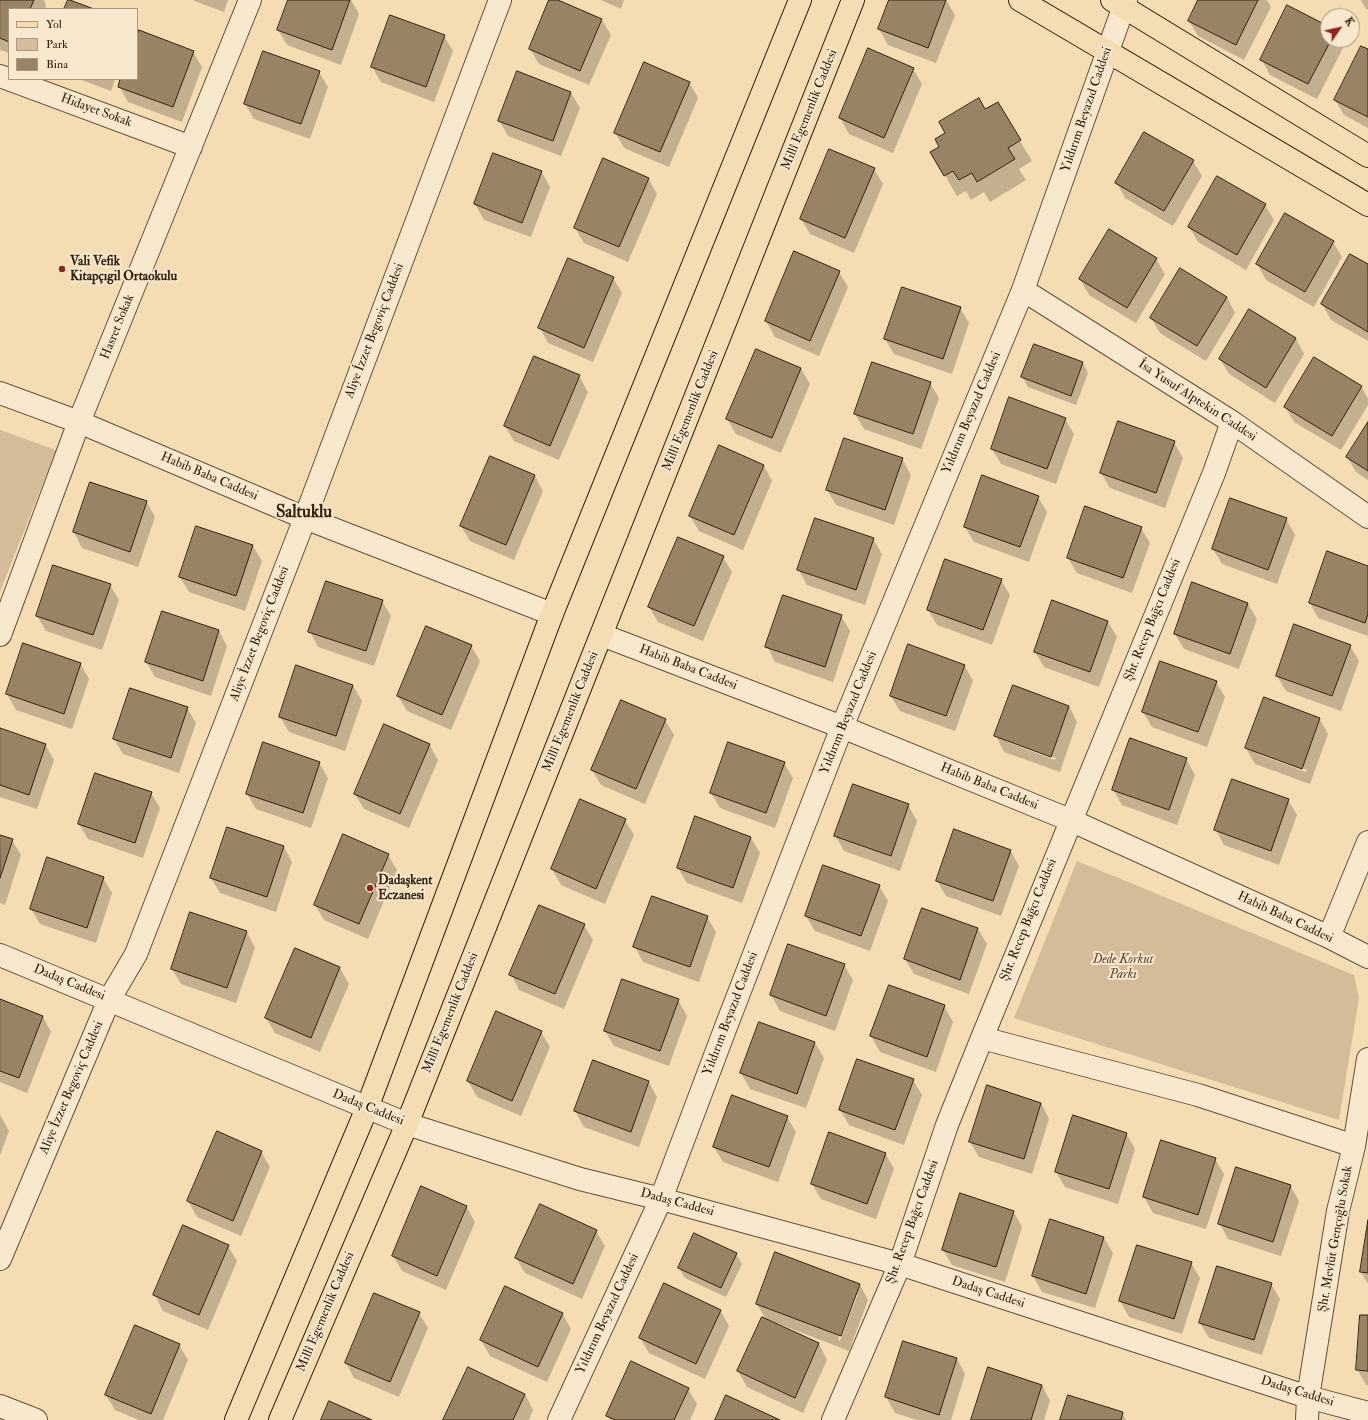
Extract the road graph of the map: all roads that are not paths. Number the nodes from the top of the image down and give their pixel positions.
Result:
1 (250, 0) edge
2 (800, 0) edge
3 (854, 0) edge
4 (1020, 0) edge
5 (495, 1) edge
6 (1120, 2) edge
7 (1107, 52) junction
8 (11, 80) edge
9 (191, 147) junction
10 (1368, 156) edge
11 (1368, 205) edge
12 (1023, 290) junction
13 (0, 392) edge
14 (79, 422) junction
15 (1232, 422) junction
16 (305, 518) junction
17 (1368, 518) edge
18 (552, 614) junction
19 (0, 635) edge
20 (602, 635) junction
21 (842, 727) junction
22 (1070, 820) junction
23 (1368, 842) edge
24 (1329, 937) junction
25 (0, 955) edge
26 (1368, 958) edge
27 (109, 1000) junction
28 (982, 1038) junction
29 (1368, 1059) edge
30 (367, 1108) junction
31 (407, 1124) junction
32 (1354, 1146) junction
33 (662, 1198) junction
34 (0, 1259) edge
35 (900, 1264) junction
36 (1308, 1397) junction
37 (0, 1406) edge
38 (1368, 1413) edge
39 (36, 1420) edge
40 (236, 1420) edge
41 (280, 1420) edge
42 (559, 1420) edge
43 (833, 1420) edge
44 (1307, 1420) edge

1 - 9 street, Hasret Sokak
2 - 18 main road
3 - 20 main road, Millî Egemenlik Caddesi
4 - 7 main road
5 - 16 street, Aliye İzzet Begoviç Caddesi
6 - 7 street, Yıldırım Beyazıd Caddesi
6 - 10 main road
7 - 11 main road
7 - 12 street, Yıldırım Beyazıd Caddesi
8 - 9 street, Hidayet Sokak
9 - 14 street, Hasret Sokak
12 - 15 street, İsa Yusuf Alptekin Caddesi
12 - 21 street, Yıldırım Beyazıd Caddesi
13 - 14 street, Habib Baba Caddesi
14 - 16 street, Habib Baba Caddesi
14 - 19 street, Hasret Sokak
15 - 17 street, İsa Yusuf Alptekin Caddesi
15 - 22 street, Şht. Recep Bağcı Caddesi
16 - 18 street, Habib Baba Caddesi
16 - 27 street, Aliye İzzet Begoviç Caddesi
18 - 30 main road
20 - 21 street, Habib Baba Caddesi
20 - 31 main road, Millî Egemenlik Caddesi
21 - 22 street, Habib Baba Caddesi
21 - 33 street, Yıldırım Beyazıd Caddesi
22 - 24 street, Habib Baba Caddesi
22 - 28 street, Şht. Recep Bağcı Caddesi
23 - 24 street
24 - 26 street, Habib Baba Caddesi
25 - 27 street, Dadaş Caddesi
27 - 30 street, Dadaş Caddesi
27 - 34 street, Aliye İzzet Begoviç Caddesi
28 - 32 street
28 - 35 street, Şht. Recep Bağcı Caddesi
29 - 32 street, Şht. Mevlüt Gençoğlu Sokak
30 - 31 street, Dadaş Caddesi
30 - 40 main road
31 - 33 street, Dadaş Caddesi
31 - 41 main road, Millî Egemenlik Caddesi
32 - 36 street, Şht. Mevlüt Gençoğlu Sokak
33 - 35 street, Dadaş Caddesi
33 - 42 street, Yıldırım Beyazıd Caddesi
35 - 36 street, Dadaş Caddesi
35 - 43 street, Şht. Recep Bağcı Caddesi
36 - 38 street, Dadaş Caddesi
36 - 44 street, Şht. Mevlüt Gençoğlu Sokak
37 - 39 street

